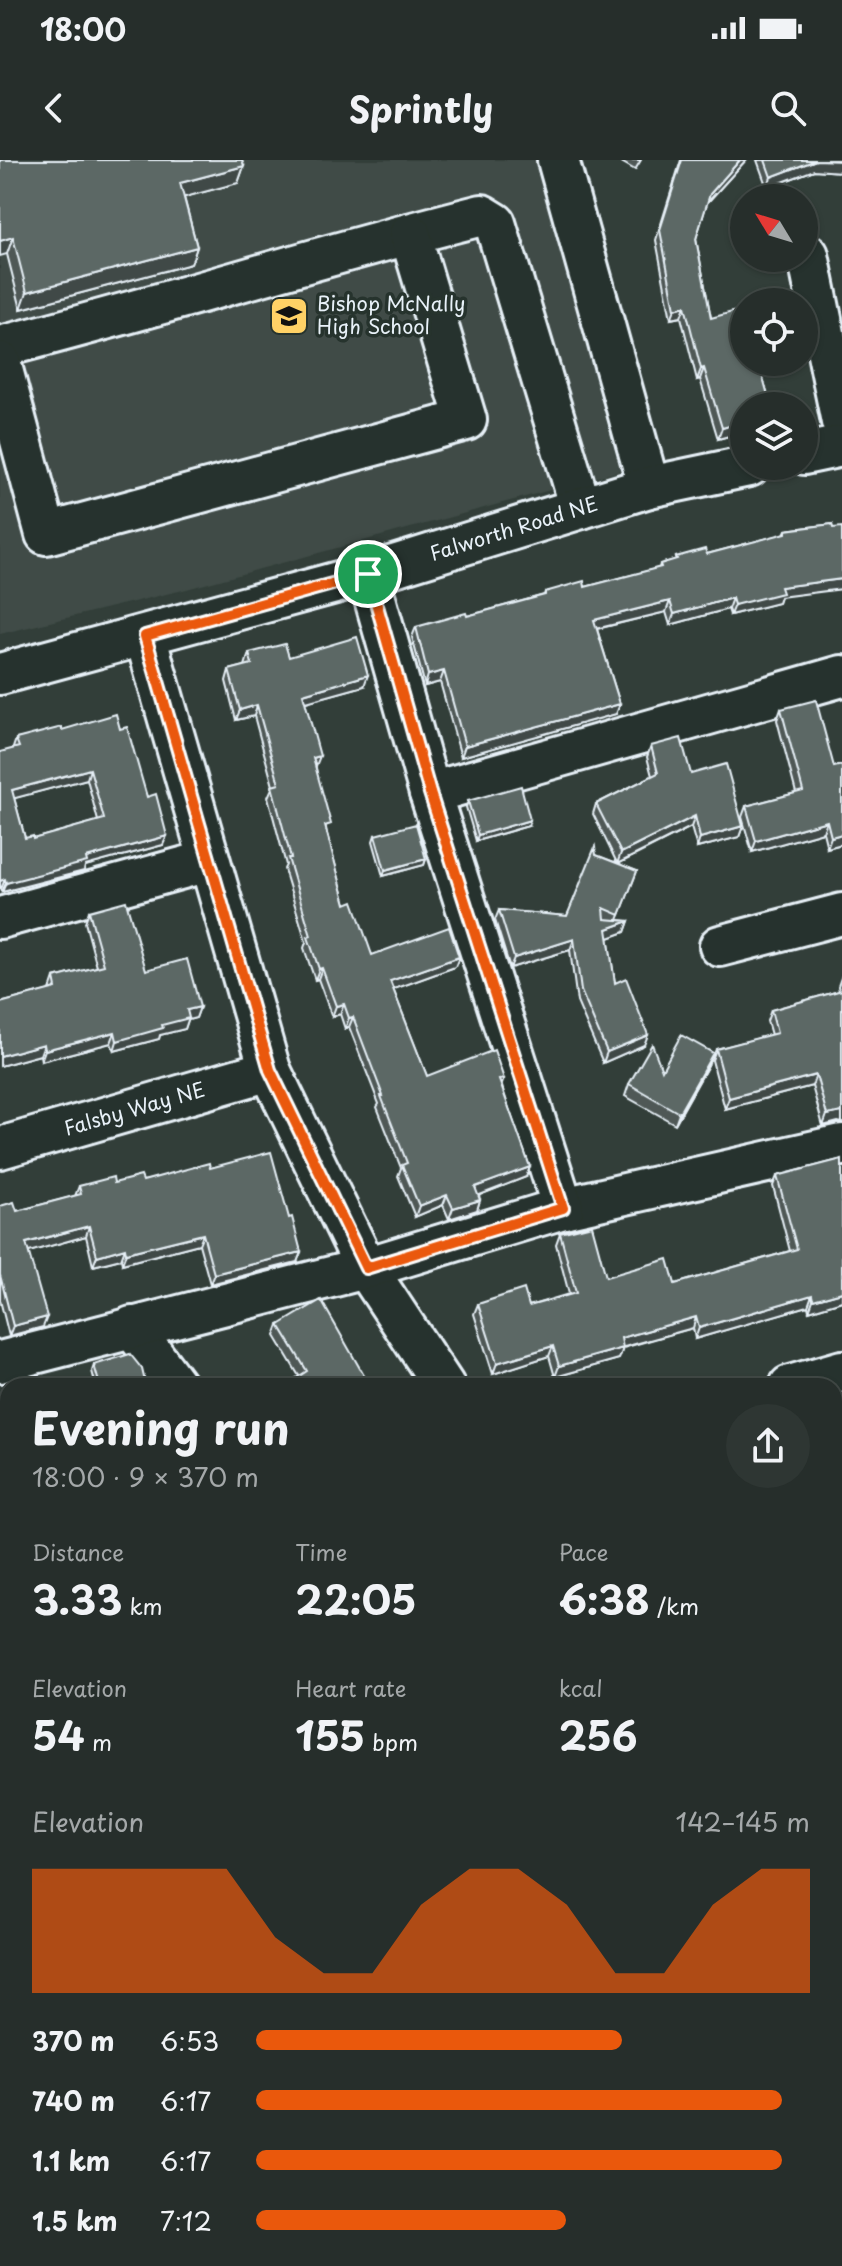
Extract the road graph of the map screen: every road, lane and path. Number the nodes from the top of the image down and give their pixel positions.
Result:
1 (558, 160) edge
2 (410, 234) junction
3 (811, 272) edge
4 (0, 347) edge
5 (0, 362) edge
6 (842, 422) edge
7 (842, 446) edge
8 (818, 451) edge
9 (730, 470) edge
10 (649, 487) junction
11 (581, 508) junction
12 (368, 574) junction
13 (145, 636) junction
14 (0, 674) edge
15 (842, 676) edge
16 (430, 793) junction
17 (208, 861) junction
18 (842, 914) edge
19 (0, 918) edge
20 (720, 946) dead end
21 (270, 1070) junction
22 (842, 1145) edge
23 (0, 1148) edge
24 (563, 1208) junction
25 (366, 1268) junction
26 (132, 1327) junction
27 (0, 1362) edge
28 (842, 1371) edge
29 (170, 1378) edge
30 (439, 1378) edge
31 (818, 1378) edge

1 - 10 street
2 - 4 street
2 - 5 street
2 - 11 street
3 - 6 street
7 - 8 street
9 - 10 street, Falworth Road NE
10 - 11 street, Falworth Road NE
11 - 12 street, Falworth Road NE
12 - 13 street, Falworth Road NE
12 - 16 street
13 - 14 street, Falworth Road NE
13 - 17 street
15 - 16 street
16 - 24 street
17 - 19 street
17 - 21 street
18 - 20 street
21 - 23 street, Falsby Way NE
21 - 25 street
22 - 24 street
24 - 25 street
25 - 26 street
25 - 30 street
26 - 27 street
26 - 29 street
28 - 31 street

